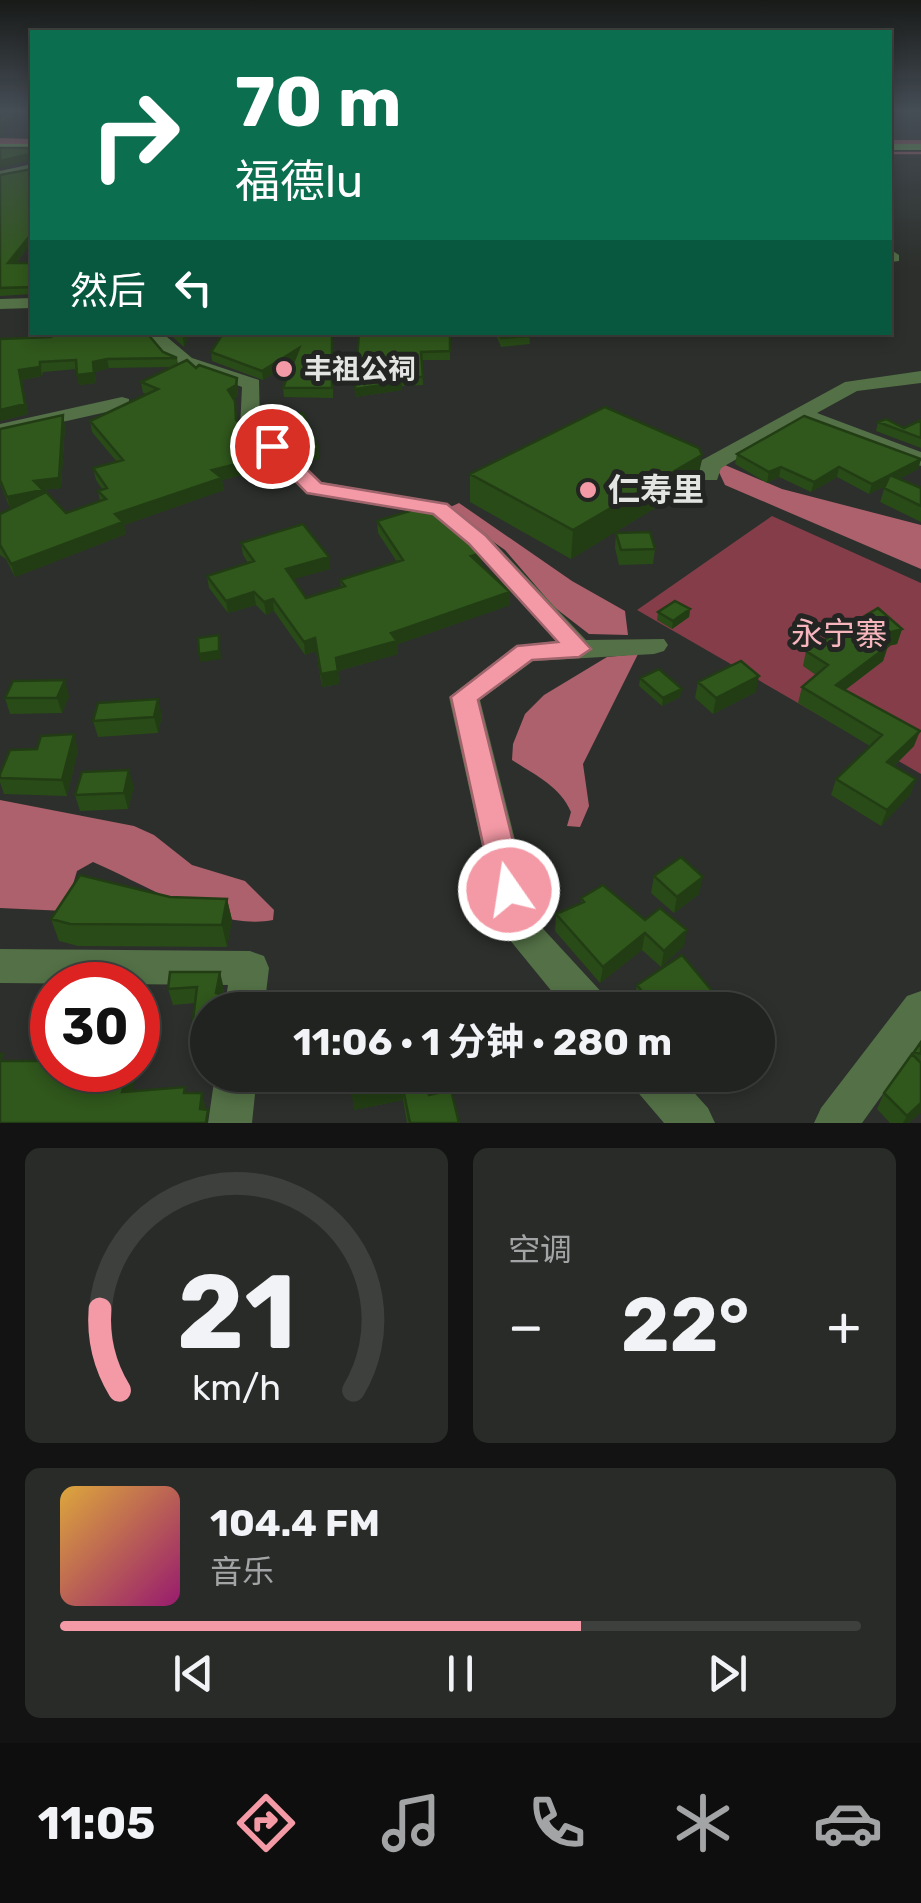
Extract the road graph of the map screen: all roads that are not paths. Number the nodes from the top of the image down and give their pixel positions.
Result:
1 (26, 174) edge
2 (0, 175) edge
3 (30, 303) edge
4 (0, 304) edge
5 (154, 335) edge
6 (921, 377) edge
7 (122, 403) edge
8 (800, 414) junction
9 (0, 430) edge
10 (921, 459) edge
11 (708, 474) dead end
12 (654, 645) dead end
13 (579, 649) junction
14 (0, 966) edge
15 (247, 992) edge
16 (576, 992) edge
17 (921, 1008) edge
18 (234, 1092) edge
19 (665, 1092) edge
20 (230, 1123) edge
21 (693, 1123) edge
22 (836, 1123) edge

1 - 2 street
3 - 4 street
5 - 13 street
6 - 8 street
7 - 9 street
8 - 10 street
8 - 11 street
12 - 13 street
13 - 16 street
14 - 15 street
17 - 22 street
18 - 20 street
19 - 21 street

